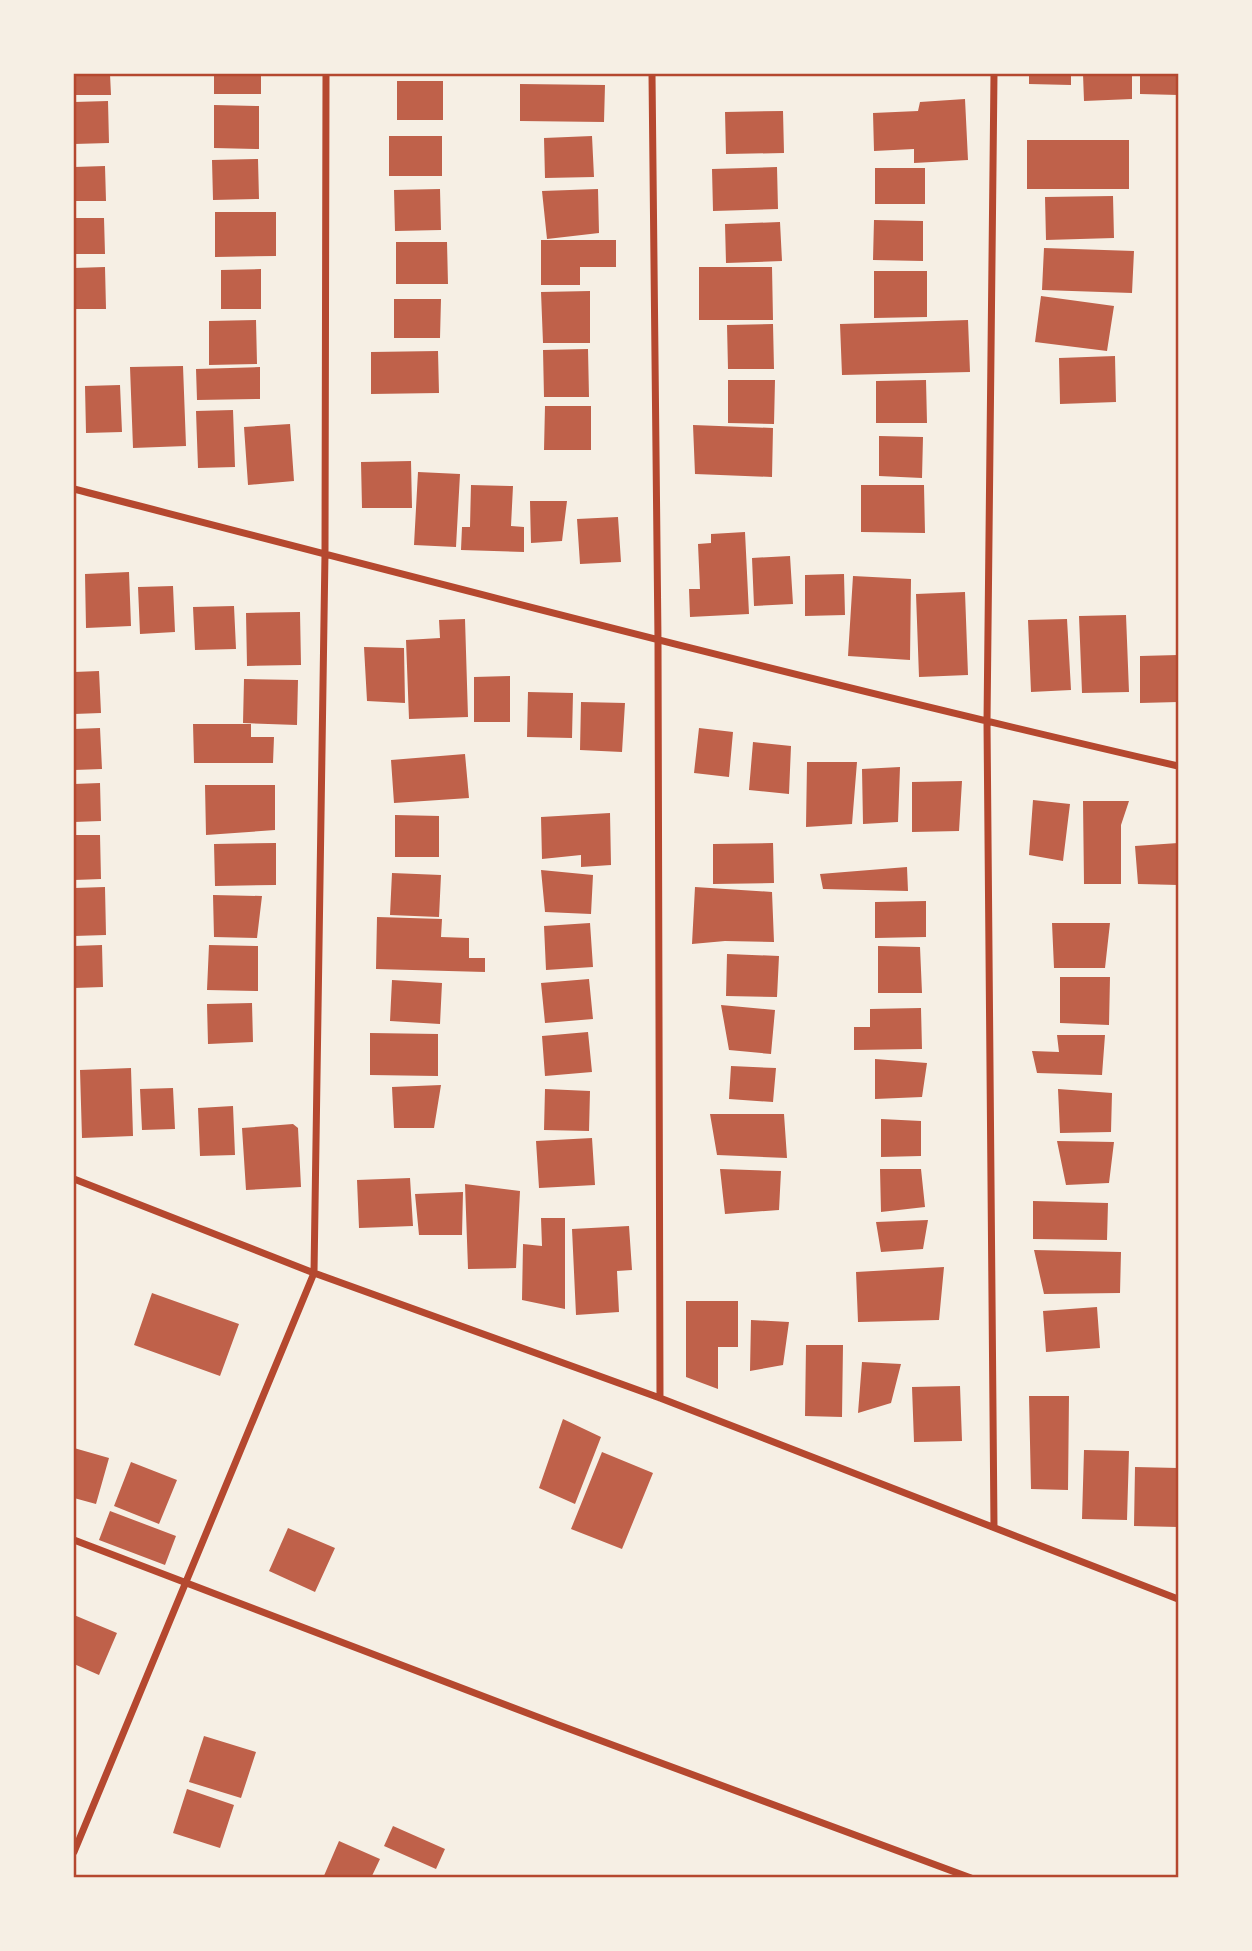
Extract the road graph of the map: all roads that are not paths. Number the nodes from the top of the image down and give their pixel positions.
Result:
1 (326, 74) edge
2 (652, 74) edge
3 (994, 74) edge
4 (74, 489) edge
5 (325, 554) junction
6 (658, 641) junction
7 (987, 722) junction
8 (1178, 766) edge
9 (74, 1179) edge
10 (314, 1273) junction
11 (660, 1398) junction
12 (994, 1527) junction
13 (74, 1540) edge
14 (184, 1583) junction
15 (1178, 1599) edge
16 (74, 1852) edge
17 (971, 1878) edge

1 - 5 street
2 - 6 street
3 - 7 street
4 - 5 street
5 - 6 street
5 - 10 street
6 - 7 street
6 - 11 street
7 - 8 street
7 - 12 street
9 - 10 street
10 - 11 street
10 - 14 street
11 - 12 street
12 - 15 street
13 - 14 street
14 - 16 street
14 - 17 street

